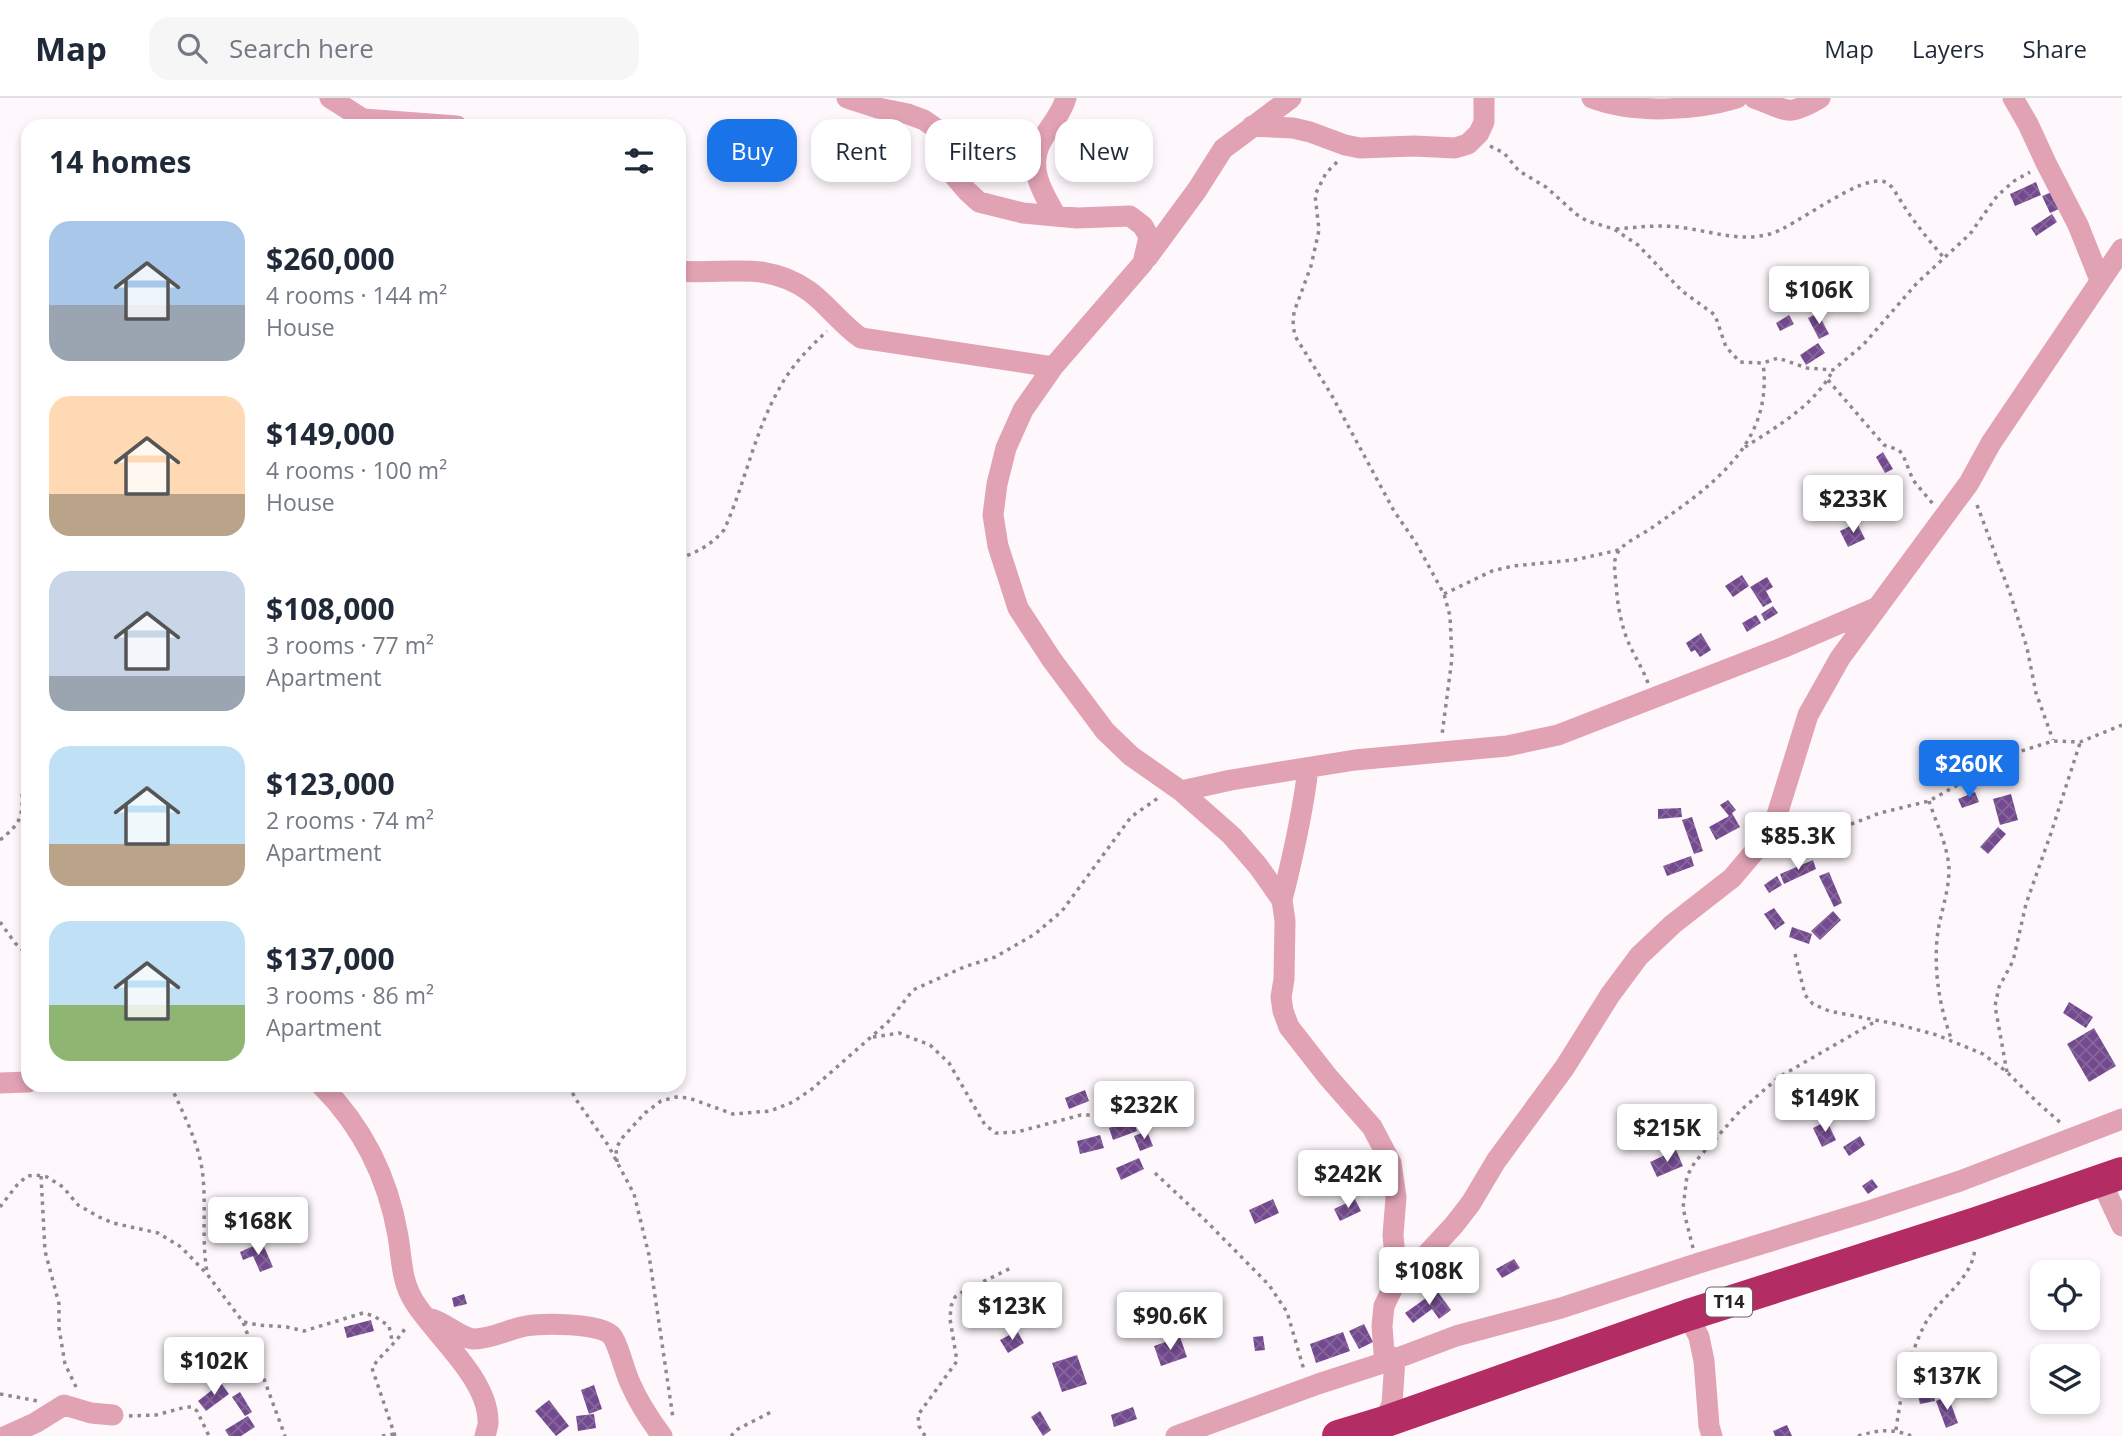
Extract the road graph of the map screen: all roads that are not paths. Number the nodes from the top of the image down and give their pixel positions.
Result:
1 (330, 98) edge
2 (847, 98) edge
3 (1066, 98) edge
4 (1291, 98) edge
5 (1484, 98) edge
6 (1592, 98) edge
7 (1737, 98) edge
8 (1754, 98) edge
9 (1820, 98) edge
10 (2013, 98) edge
11 (900, 105) edge
12 (363, 119) edge
13 (1252, 126) junction
14 (1056, 216) junction
15 (2122, 248) edge
16 (1143, 263) junction
17 (686, 271) edge
18 (2100, 281) junction
19 (1053, 367) junction
20 (1880, 606) junction
21 (1308, 768) junction
22 (1177, 788) junction
23 (1282, 900) junction
24 (21, 1082) edge
25 (0, 1083) edge
26 (327, 1092) edge
27 (2122, 1119) edge
28 (2111, 1177) edge
29 (2122, 1226) edge
30 (1397, 1279) junction
31 (421, 1311) junction
32 (1688, 1315) junction
33 (1395, 1359) junction
34 (113, 1415) road end
35 (1384, 1422) junction
36 (667, 1429) edge
37 (6, 1436) edge
38 (485, 1436) edge
39 (1176, 1436) edge
40 (1338, 1436) edge
41 (1712, 1436) edge

1 - 12 street
2 - 11 street
3 - 14 street
4 - 13 street
5 - 13 street
6 - 7 street
8 - 9 street
10 - 18 street
11 - 14 street
13 - 16 street
14 - 16 street
15 - 18 street
16 - 19 street
17 - 19 street
18 - 20 street
19 - 22 street
20 - 21 street
20 - 30 street
21 - 22 street
21 - 23 street
22 - 23 street
23 - 30 street
24 - 25 street
26 - 31 street
27 - 33 street
28 - 29 street
28 - 32 highway, T14
30 - 33 street
31 - 36 street
31 - 38 street
32 - 35 highway, T14
32 - 41 street
33 - 35 street
33 - 39 street
34 - 37 street
35 - 40 highway, T14

